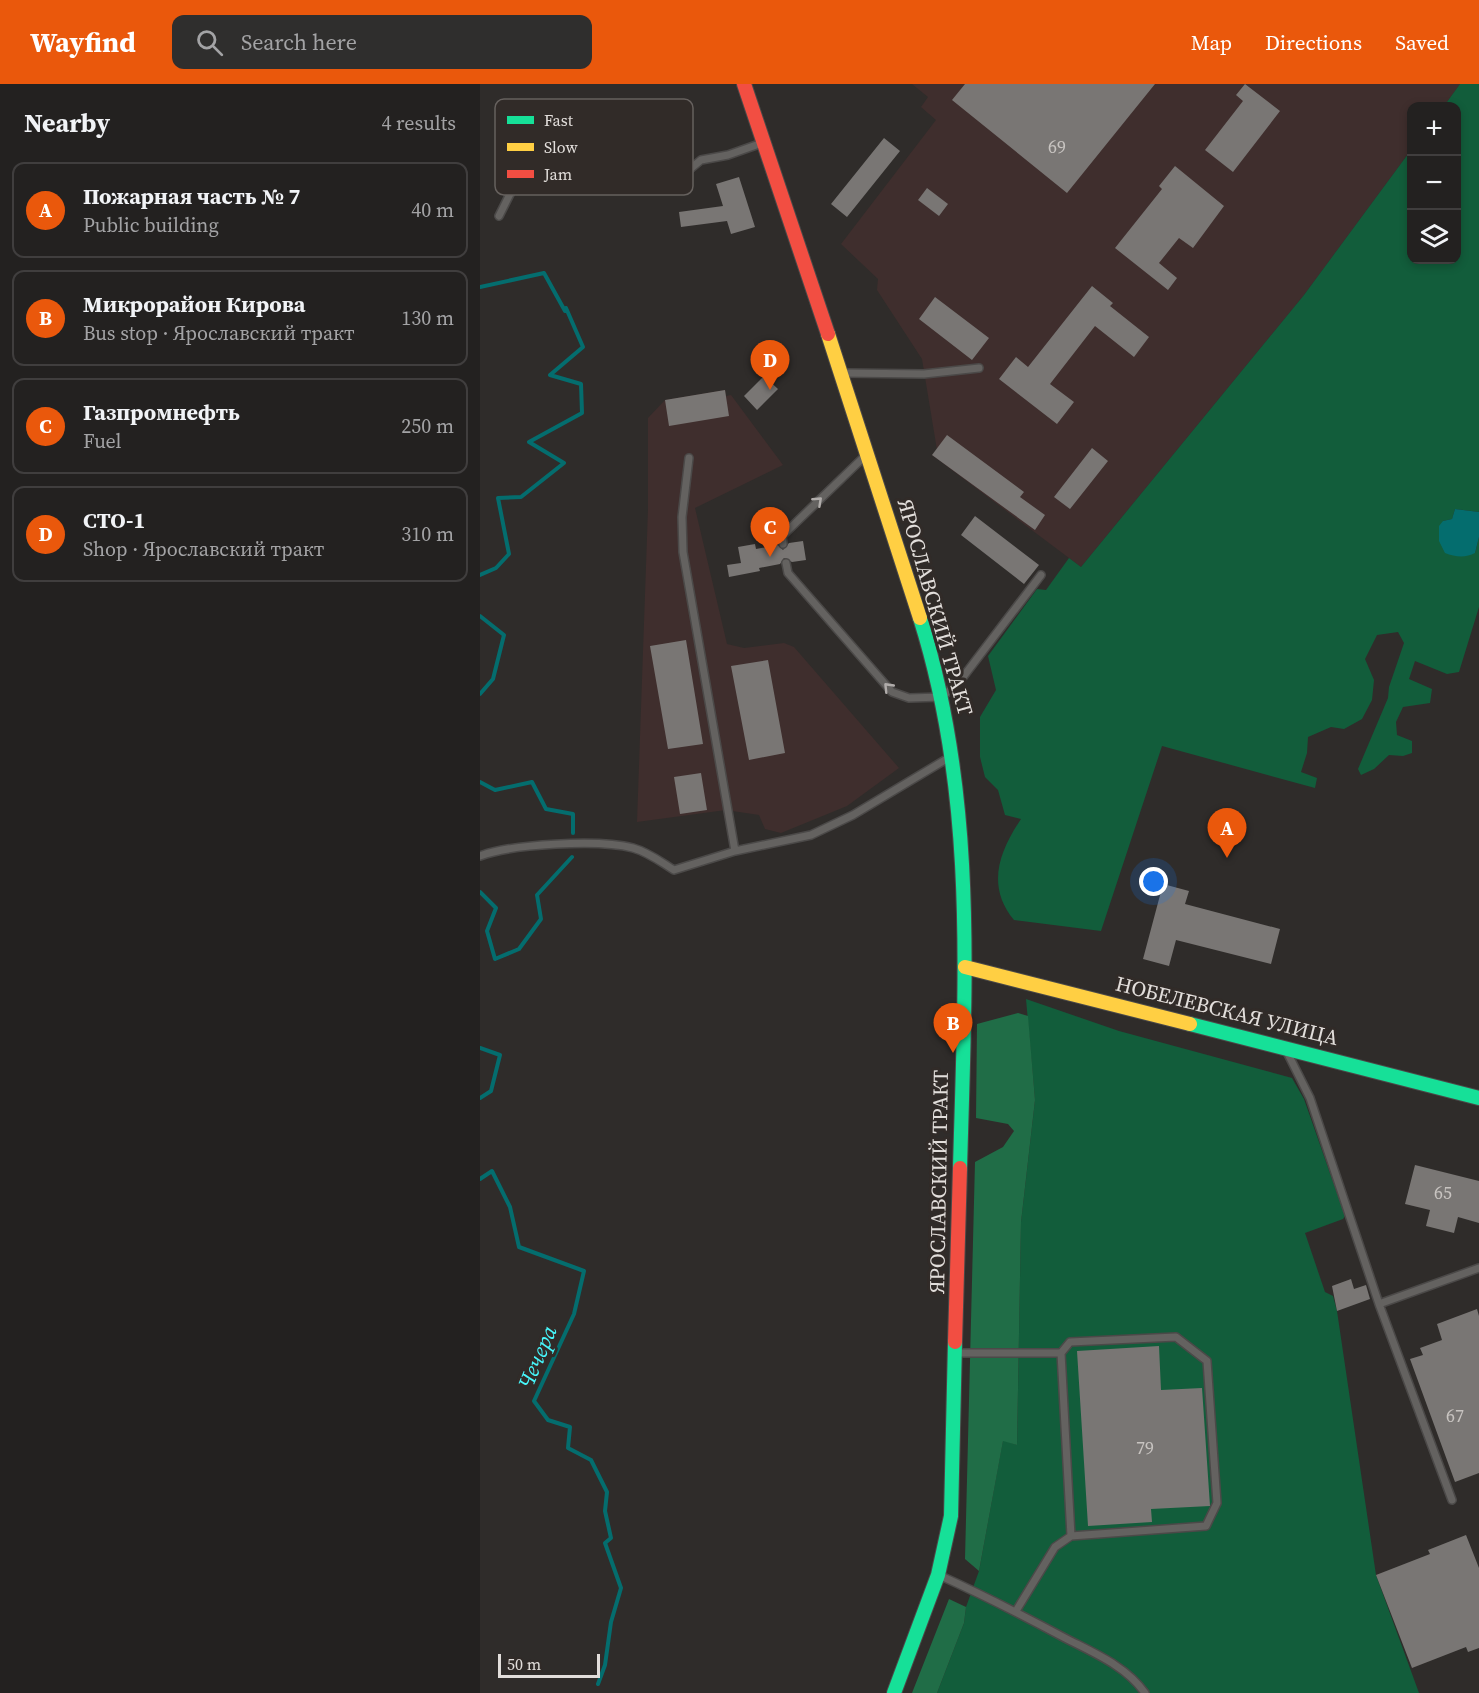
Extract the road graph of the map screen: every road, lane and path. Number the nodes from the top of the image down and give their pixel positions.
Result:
1 (744, 84) edge
2 (765, 142) junction
3 (693, 167) edge
4 (510, 195) edge
5 (499, 216) dead end
6 (979, 368) dead end
7 (842, 373) junction
8 (868, 453) junction
9 (689, 458) dead end
10 (783, 544) dead end
11 (786, 563) dead end
12 (1041, 575) dead end
13 (942, 697) junction
14 (952, 756) junction
15 (480, 850) edge
16 (735, 851) junction
17 (491, 852) junction
18 (480, 856) edge
19 (965, 967) junction
20 (1284, 1048) junction
21 (1479, 1098) edge
22 (1479, 1268) edge
23 (1379, 1304) junction
24 (956, 1353) junction
25 (1061, 1353) junction
26 (1452, 1500) dead end
27 (1071, 1536) junction
28 (938, 1575) junction
29 (1016, 1611) junction
30 (894, 1693) edge
31 (1145, 1693) edge

1 - 2 street, ЯРОСЛАВСКИЙ ТРАКТ
2 - 3 lane
2 - 7 street, ЯРОСЛАВСКИЙ ТРАКТ
4 - 5 lane
6 - 7 lane
7 - 8 street, ЯРОСЛАВСКИЙ ТРАКТ
10 -> 8 lane
8 - 13 street, ЯРОСЛАВСКИЙ ТРАКТ
9 - 16 lane
13 -> 11 lane
12 - 13 lane
13 - 14 street, ЯРОСЛАВСКИЙ ТРАКТ
14 - 16 lane
14 - 19 street, ЯРОСЛАВСКИЙ ТРАКТ
15 - 17 lane
16 - 17 lane
17 - 18 lane
19 - 20 street, НОБЕЛЕВСКАЯ УЛИЦА
19 - 24 street, ЯРОСЛАВСКИЙ ТРАКТ
20 - 21 street, НОБЕЛЕВСКАЯ УЛИЦА
20 - 23 lane
22 - 23 lane
23 - 26 lane
24 - 25 lane
24 - 28 street, ЯРОСЛАВСКИЙ ТРАКТ
25 - 27 lane
25 - 27 lane
27 - 29 lane
28 - 29 lane
28 - 30 street, ЯРОСЛАВСКИЙ ТРАКТ
29 - 31 lane

